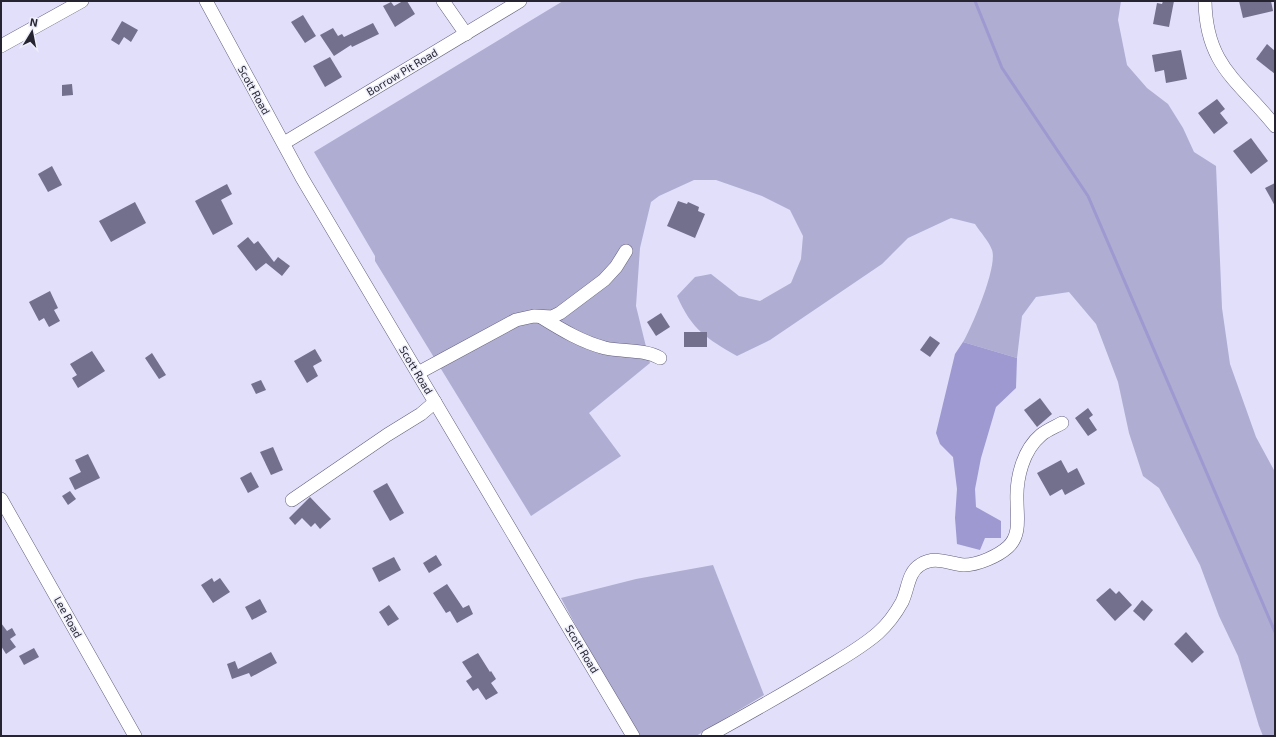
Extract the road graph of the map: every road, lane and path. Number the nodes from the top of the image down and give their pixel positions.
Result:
1 (80, 1) edge
2 (206, 1) edge
3 (443, 1) edge
4 (520, 1) edge
5 (1205, 1) edge
6 (466, 34) junction
7 (1, 46) edge
8 (1275, 126) edge
9 (284, 143) junction
10 (626, 251) dead end
11 (541, 317) junction
12 (660, 358) dead end
13 (418, 373) junction
14 (435, 402) junction
15 (1062, 423) dead end
16 (1, 498) edge
17 (292, 500) dead end
18 (135, 736) edge
19 (633, 736) edge
20 (708, 736) edge

1 - 7 street
2 - 9 street, Scott Road
3 - 6 street
4 - 6 street, Borrow Pit Road
5 - 8 street
6 - 9 street, Borrow Pit Road
9 - 13 street, Scott Road
10 - 11 street
11 - 12 street
11 - 13 street
13 - 14 street, Scott Road
14 - 17 street
14 - 19 street, Scott Road
15 - 20 street
16 - 18 street, Lee Road

